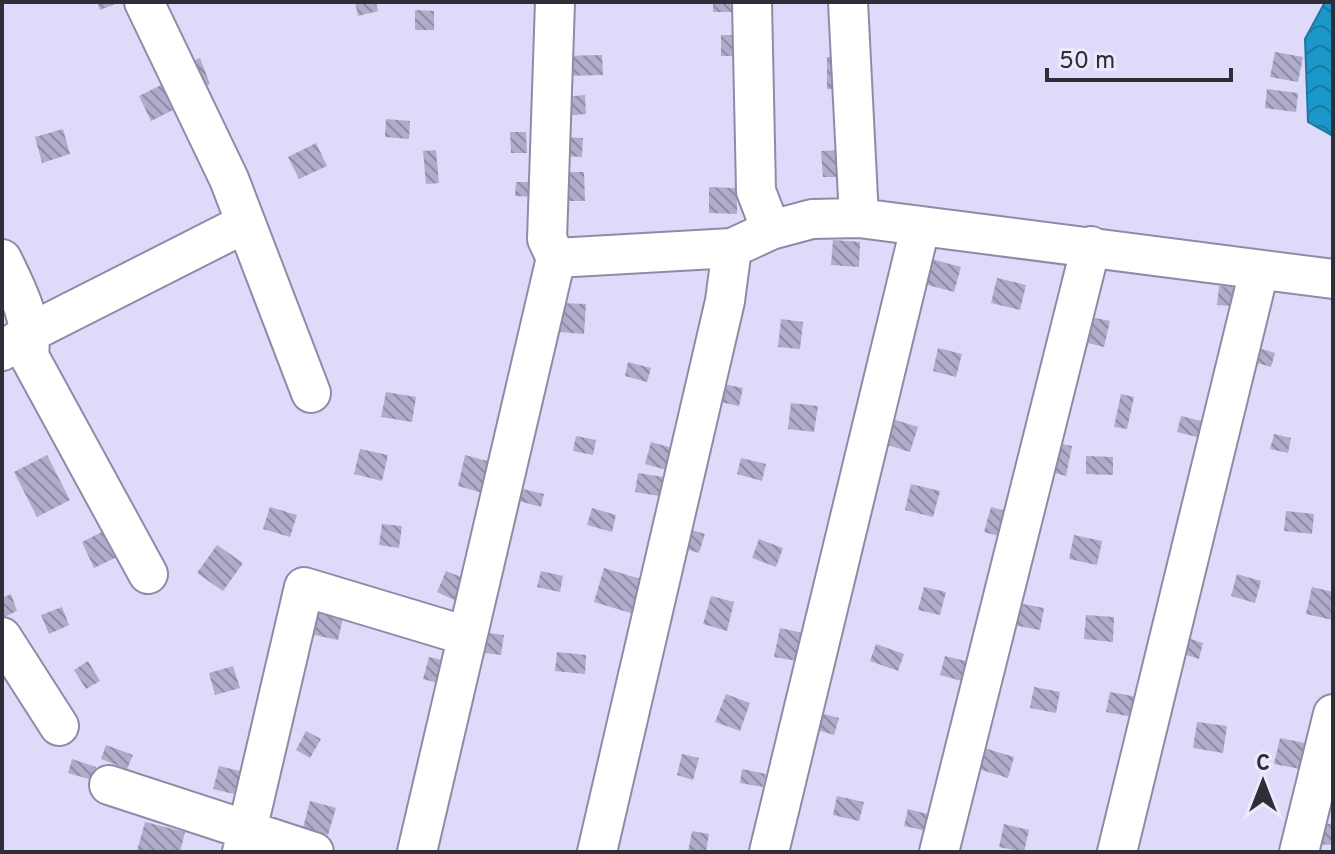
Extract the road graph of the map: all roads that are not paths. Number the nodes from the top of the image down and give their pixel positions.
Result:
1 (144, 2) edge
2 (555, 2) edge
3 (752, 2) edge
4 (848, 2) edge
5 (859, 218) junction
6 (246, 223) junction
7 (920, 228) junction
8 (771, 230) junction
9 (1091, 246) junction
10 (732, 248) junction
11 (556, 258) junction
12 (2, 259) edge
13 (1259, 271) junction
14 (1333, 279) edge
15 (17, 342) edge
16 (311, 393) dead end
17 (148, 574) dead end
18 (467, 636) junction
19 (2, 637) edge
20 (1333, 714) edge
21 (59, 726) dead end
22 (109, 785) dead end
23 (245, 841) edge
24 (314, 852) edge
25 (417, 852) edge
26 (597, 852) edge
27 (769, 852) edge
28 (939, 852) edge
29 (1117, 852) edge
30 (1299, 852) edge

1 - 6 street
2 - 11 street
3 - 8 street
4 - 5 street
5 - 7 street
5 - 8 street
6 - 15 street
6 - 16 street
7 - 9 street
7 - 27 street
8 - 10 street
9 - 13 street
9 - 28 street
10 - 11 street
10 - 26 street
11 - 18 street
12 - 15 street
13 - 14 street
13 - 29 street
15 - 17 street
18 - 23 street
18 - 25 street
19 - 21 street
20 - 30 street
22 - 23 street
23 - 24 street

